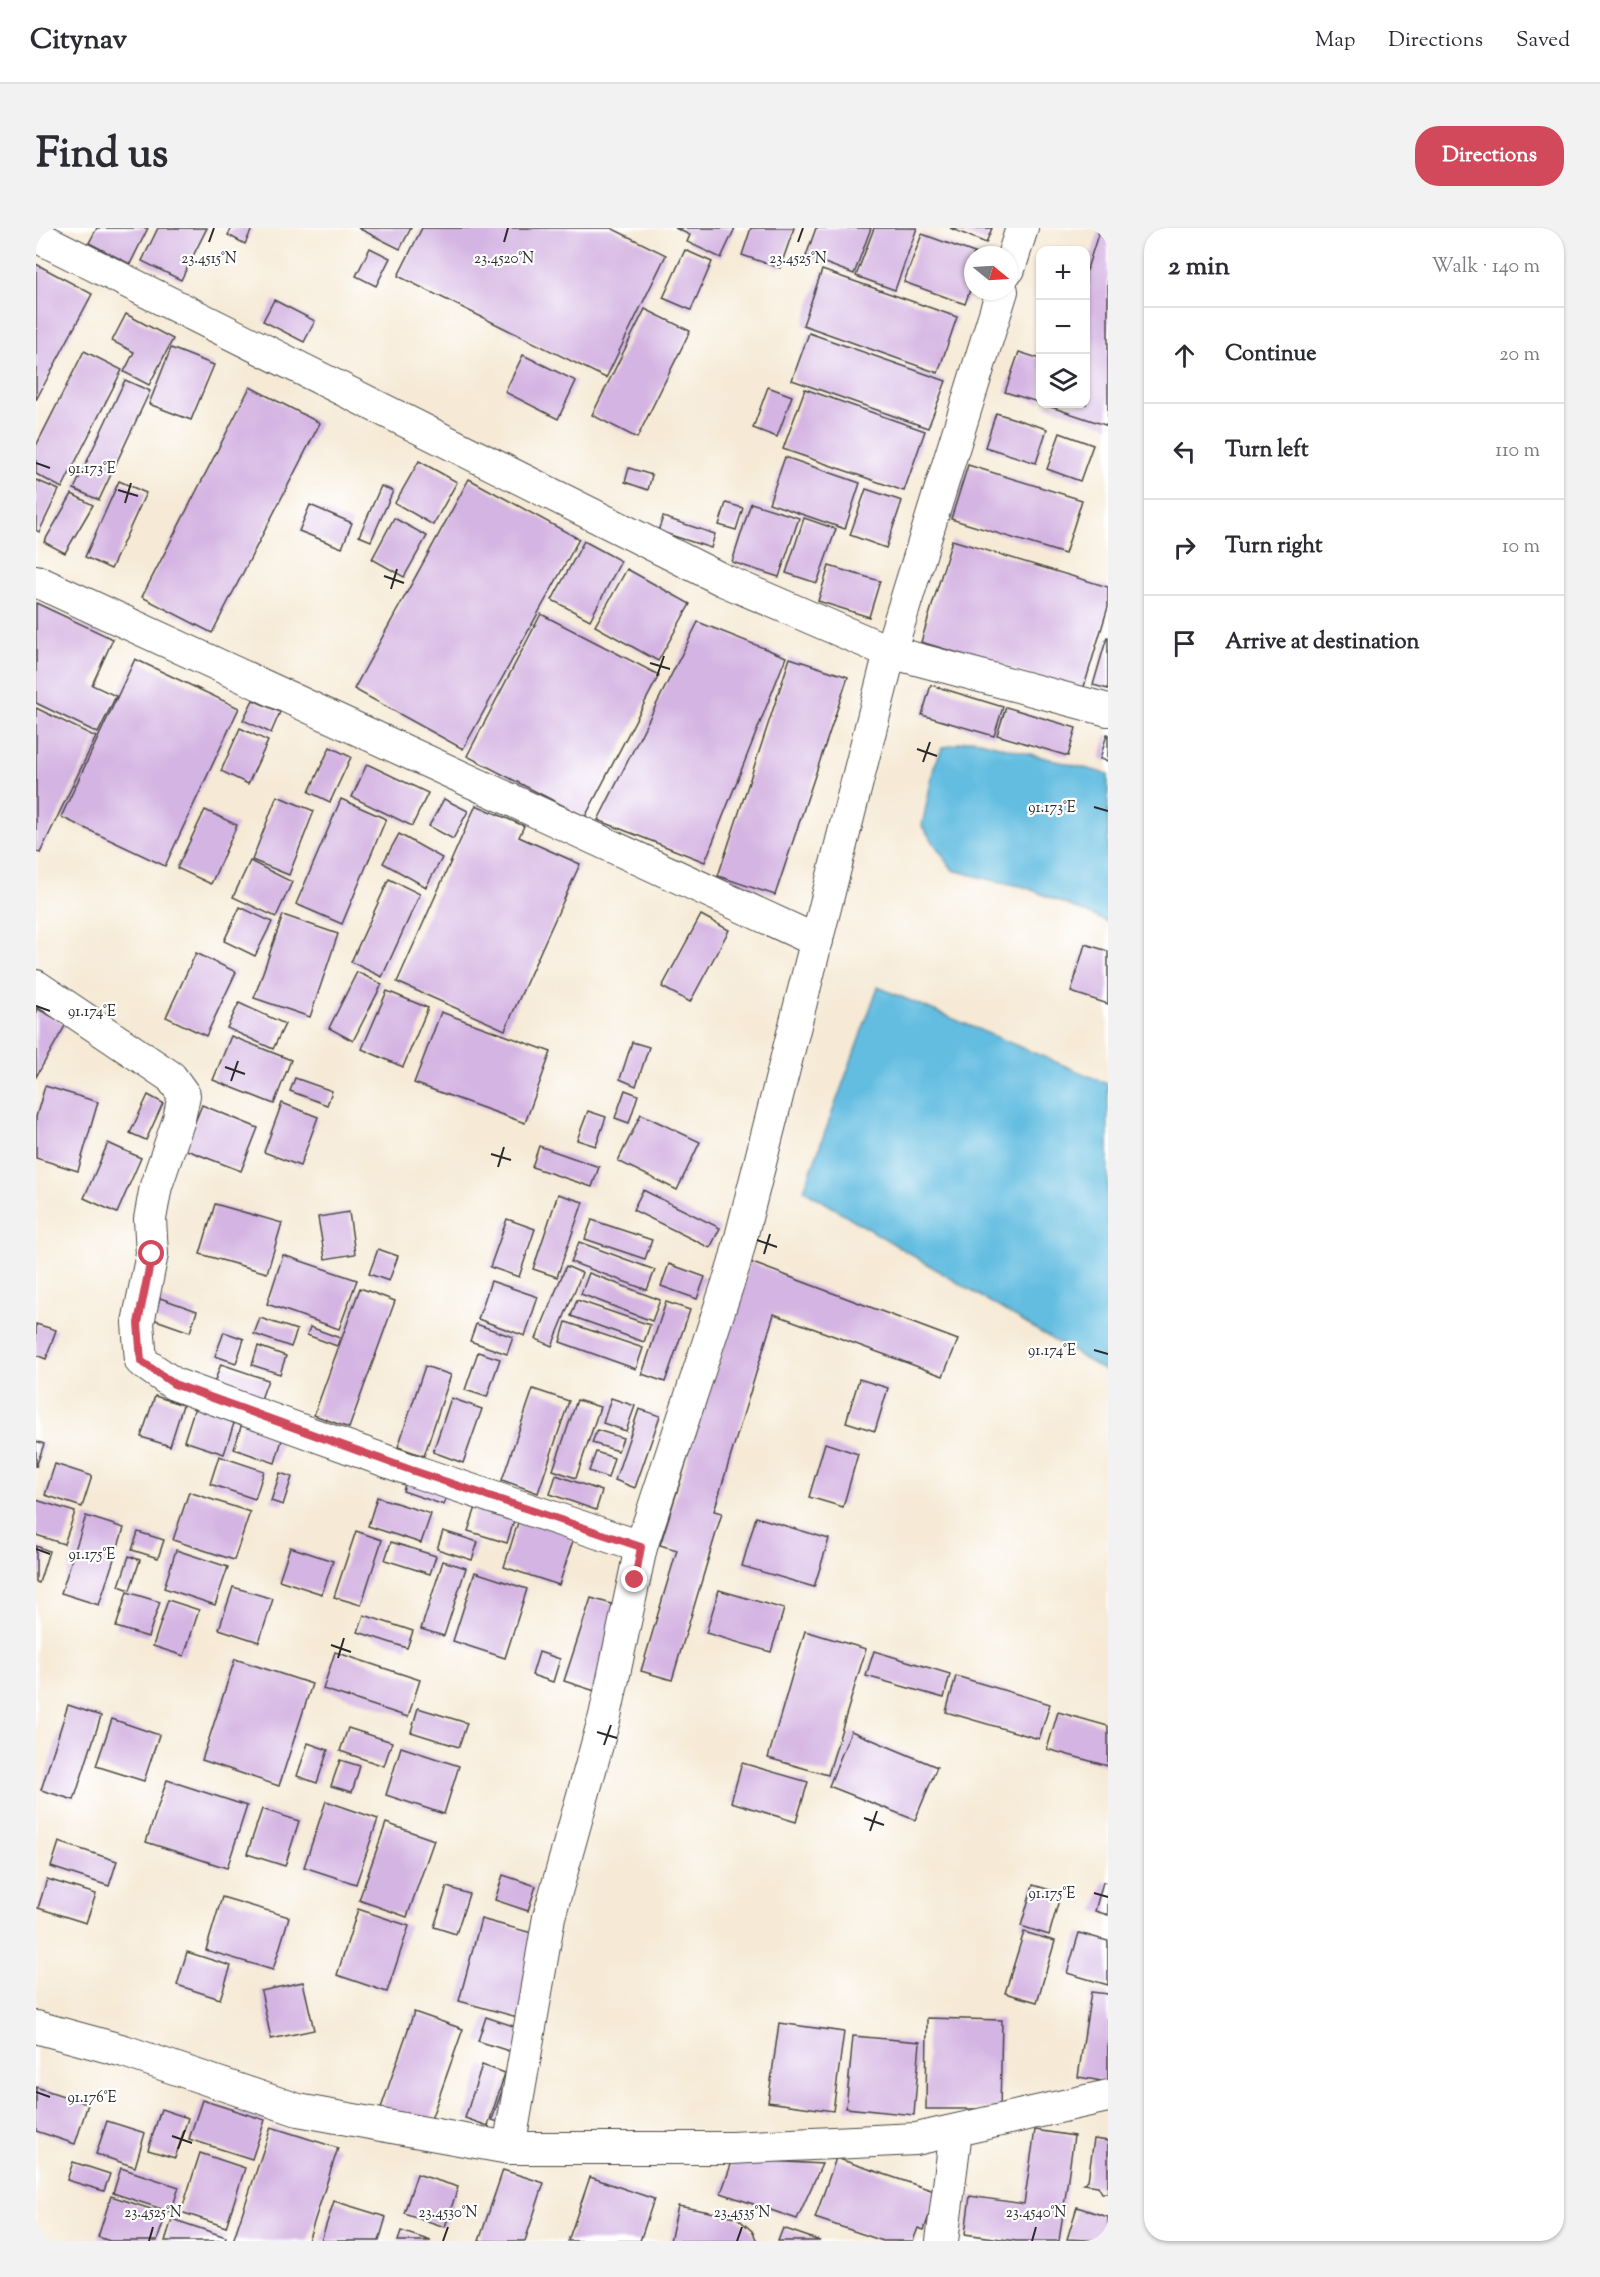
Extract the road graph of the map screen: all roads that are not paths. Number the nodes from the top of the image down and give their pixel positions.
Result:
1 (1022, 228) edge
2 (36, 236) edge
3 (1016, 246) edge
4 (999, 300) edge
5 (36, 581) edge
6 (891, 652) junction
7 (1108, 710) edge
8 (817, 941) junction
9 (36, 986) edge
10 (641, 1547) junction
11 (36, 2027) edge
12 (1108, 2096) edge
13 (956, 2131) junction
14 (509, 2148) junction
15 (942, 2241) edge

1 - 3 street
2 - 6 street
4 - 6 street
5 - 8 street
6 - 7 street
6 - 8 street
8 - 10 street
9 - 10 street
10 - 14 street
11 - 14 street
12 - 13 street
13 - 14 street
13 - 15 street

